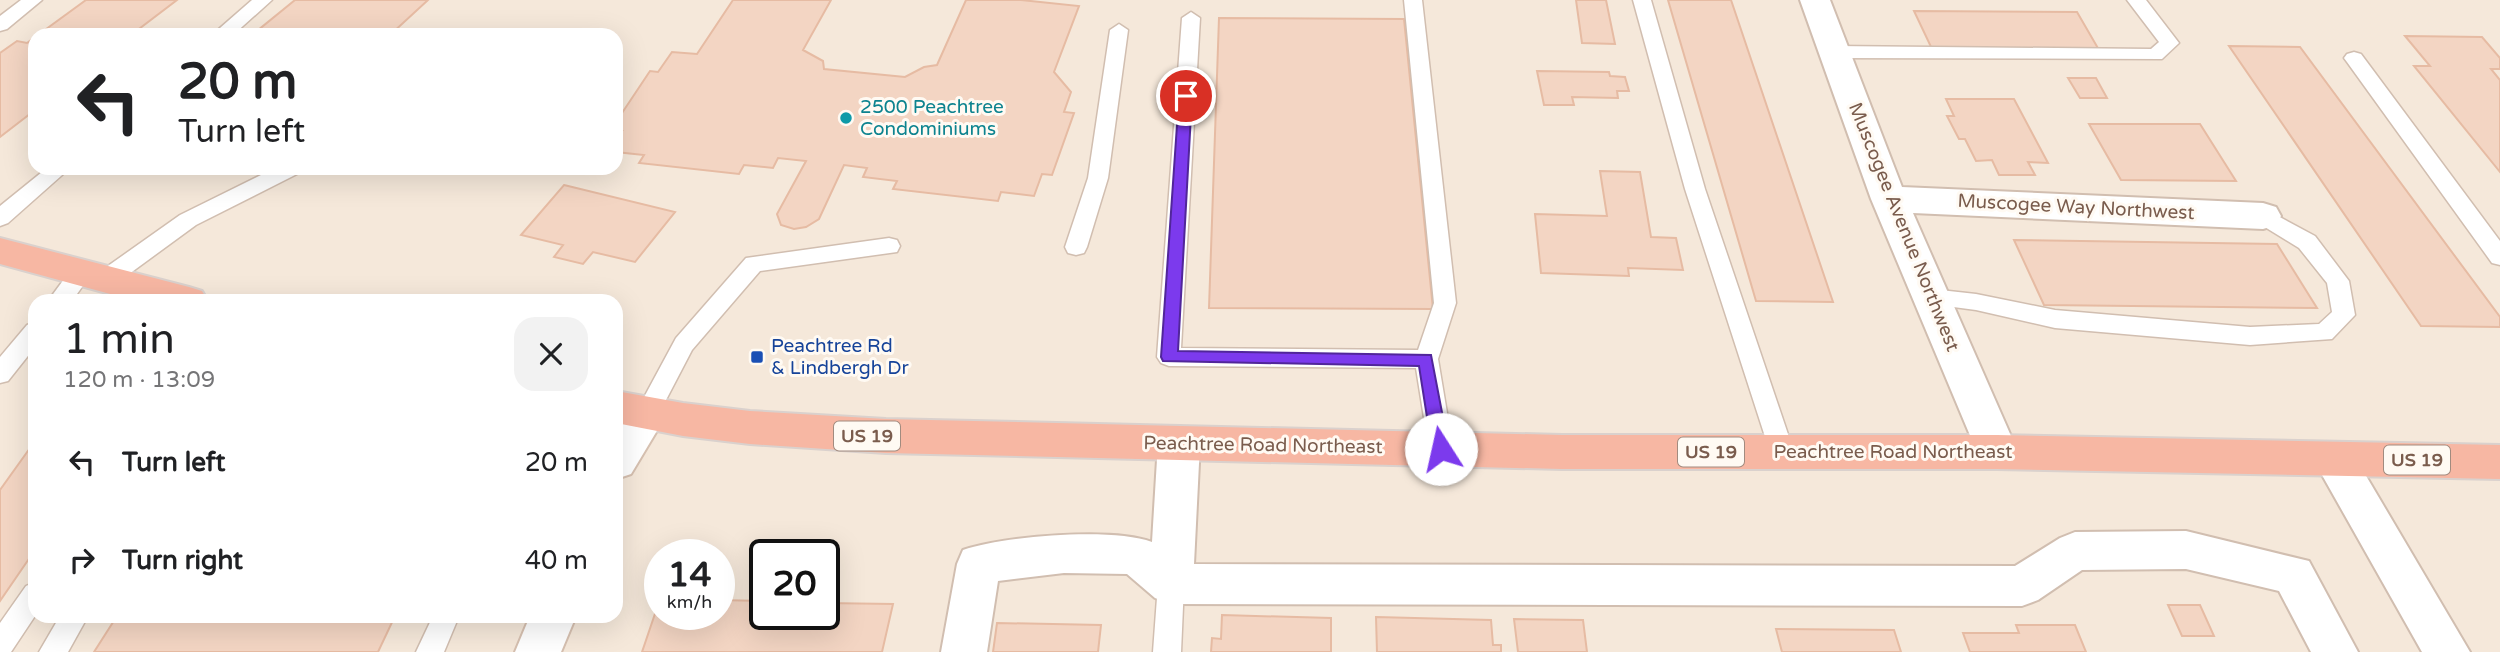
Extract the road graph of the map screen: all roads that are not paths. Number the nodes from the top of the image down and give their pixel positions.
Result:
1 (33, 0) edge
2 (263, 0) edge
3 (1413, 0) edge
4 (1642, 0) edge
5 (1815, 0) edge
6 (2136, 0) edge
7 (1191, 18) dead end
8 (0, 24) edge
9 (229, 28) edge
10 (1119, 30) dead end
11 (1834, 52) junction
12 (2354, 58) dead end
13 (52, 175) edge
14 (278, 175) edge
15 (1889, 199) junction
16 (2263, 216) joint
17 (0, 218) edge
18 (889, 246) dead end
19 (1076, 247) dead end
20 (0, 251) edge
21 (2500, 257) edge
22 (82, 284) edge
23 (145, 294) edge
24 (1931, 297) junction
25 (28, 340) edge
26 (1426, 359) junction
27 (0, 374) edge
28 (631, 411) edge
29 (623, 438) edge
30 (1179, 443) junction
31 (1441, 449) junction
32 (1783, 452) junction
33 (1997, 452) junction
34 (2334, 459) junction
35 (2500, 461) edge
36 (1171, 584) junction
37 (28, 604) edge
38 (71, 623) edge
39 (443, 623) edge
40 (550, 623) edge
41 (0, 646) edge
42 (53, 652) edge
43 (430, 652) edge
44 (538, 652) edge
45 (964, 652) edge
46 (1167, 652) edge
47 (2335, 652) edge
48 (2447, 652) edge

1 - 8 lane
2 - 9 lane
3 - 26 lane
4 - 32 lane
5 - 11 street, Muscogee Avenue Northwest
6 - 11 lane
7 - 26 lane
10 - 19 lane
11 - 15 street, Muscogee Avenue Northwest
12 - 21 lane
13 - 17 lane
14 - 22 lane
15 - 16 street, Muscogee Way Northwest
15 - 24 street, Muscogee Avenue Northwest
16 - 24 lane
18 - 28 lane
20 - 22 highway
22 - 23 highway
24 - 33 street, Muscogee Avenue Northwest
25 - 27 lane
26 - 31 lane
28 - 29 street
28 - 30 highway, Peachtree Road Northeast / US 19
30 - 31 highway, Peachtree Road Northeast / US 19
30 - 36 street
31 - 32 highway, Peachtree Road Northeast / US 19
32 - 33 highway, Peachtree Road Northeast / US 19
33 - 34 highway, Peachtree Road Northeast / US 19
34 - 35 highway, Peachtree Road Northeast / US 19
34 - 48 street
36 - 45 street
36 - 46 lane
36 - 47 street
37 - 41 lane
38 - 42 lane
39 - 43 lane
40 - 44 street

